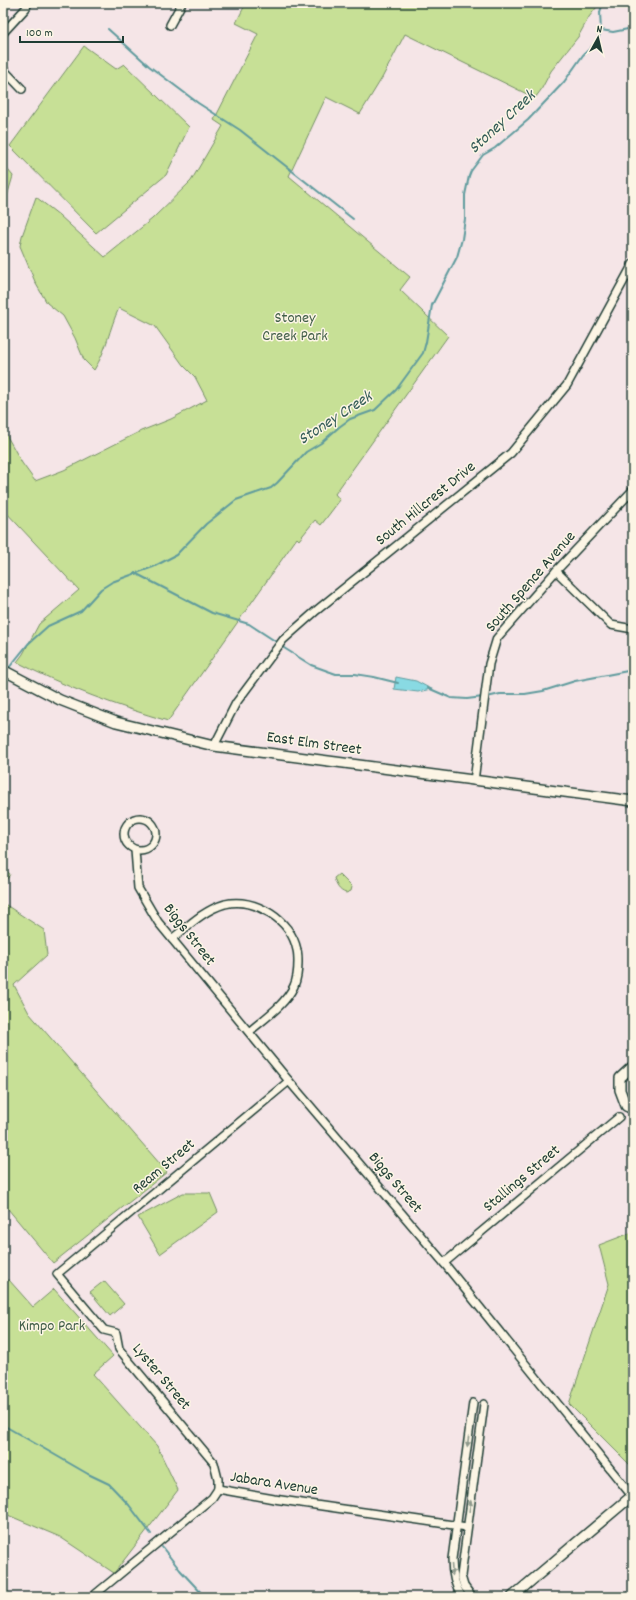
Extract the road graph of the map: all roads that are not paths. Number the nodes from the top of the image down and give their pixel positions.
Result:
1 (28, 3) edge
2 (182, 3) edge
3 (170, 25) dead end
4 (3, 33) edge
5 (3, 69) edge
6 (22, 89) dead end
7 (633, 264) edge
8 (633, 490) edge
9 (556, 571) junction
10 (633, 629) edge
11 (3, 670) edge
12 (214, 746) junction
13 (474, 781) junction
14 (633, 801) edge
15 (135, 850) junction
16 (172, 939) junction
17 (250, 1031) junction
18 (633, 1066) edge
19 (289, 1081) junction
20 (633, 1109) edge
21 (619, 1116) dead end
22 (444, 1263) junction
23 (57, 1274) joint
24 (473, 1403) dead end
25 (484, 1404) dead end
26 (218, 1489) junction
27 (632, 1496) edge
28 (456, 1526) junction
29 (467, 1527) junction
30 (92, 1597) edge
31 (462, 1597) edge
32 (472, 1597) edge
33 (512, 1597) edge

1 - 4 street
2 - 3 street
5 - 6 street
7 - 12 street, South Hillcrest Drive
8 - 9 street, South Spence Avenue
9 - 10 street
9 - 13 street, South Spence Avenue
11 - 12 street, East Elm Street
12 - 13 street, East Elm Street
13 - 14 street, East Elm Street
15 - 15 street
15 - 16 street, Biggs Street
16 - 17 street, Biggs Street
16 - 17 street
17 - 19 street, Biggs Street
18 - 20 street
19 - 22 street, Biggs Street
19 - 23 street, Ream Street
21 - 22 street, Stallings Street
22 - 27 street, Biggs Street
23 - 26 street, Lyster Street
24 -> 28 street
29 -> 25 street
26 - 28 street, Jabara Avenue
26 - 30 street, Jabara Avenue
27 - 33 street
28 - 29 street, Jabara Avenue
28 -> 31 street
29 - 32 street

